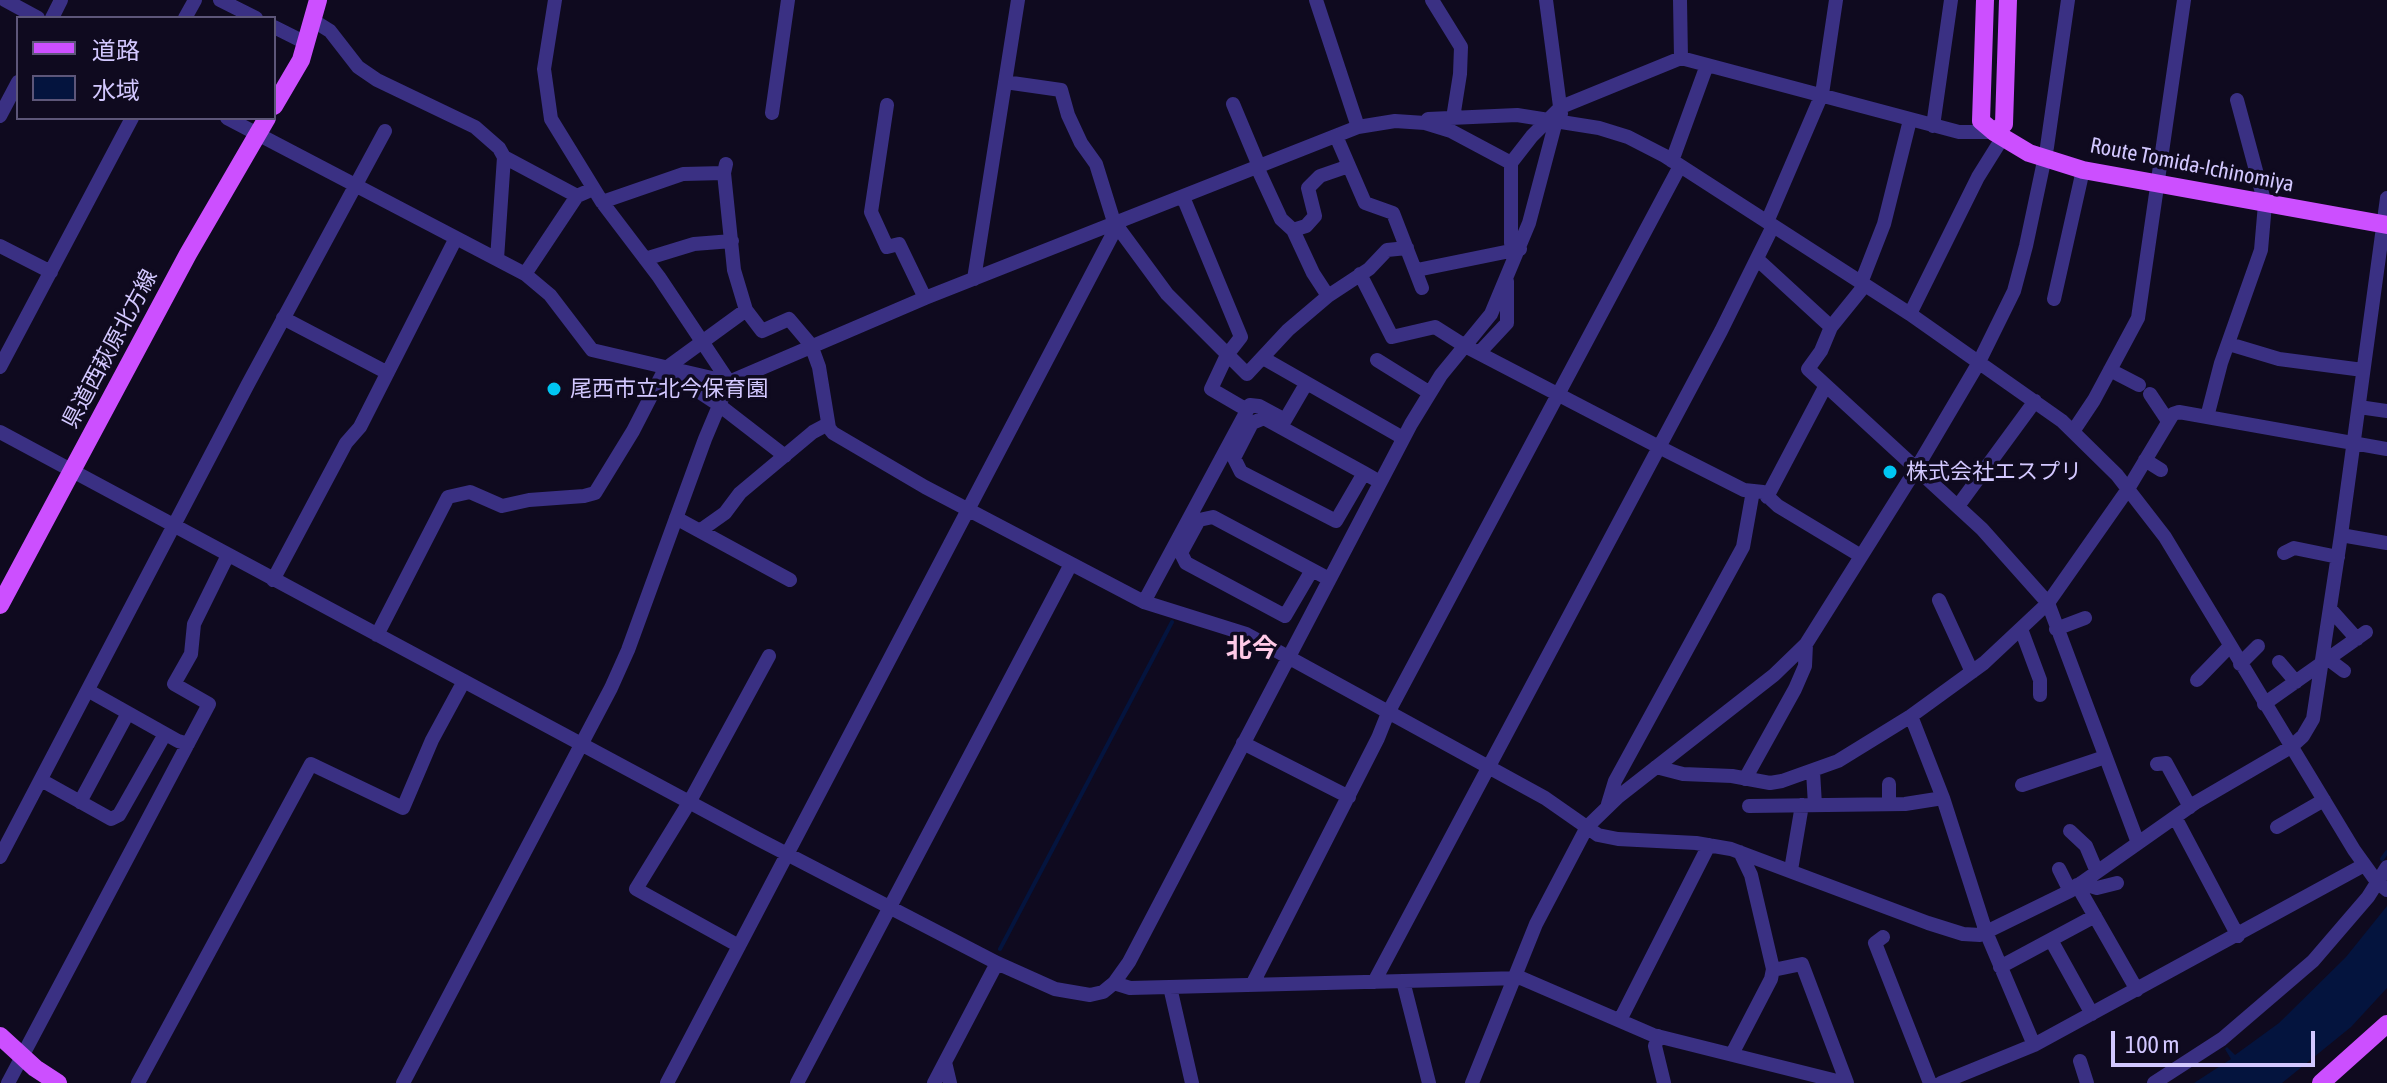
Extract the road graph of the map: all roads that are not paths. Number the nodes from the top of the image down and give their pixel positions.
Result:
1 (5, 0) edge
2 (220, 0) edge
3 (318, 0) edge
4 (555, 0) edge
5 (788, 0) edge
6 (1018, 0) edge
7 (1316, 0) edge
8 (1432, 0) edge
9 (1546, 0) edge
10 (1680, 0) edge
11 (1836, 0) edge
12 (1951, 0) edge
13 (1985, 0) edge
14 (2008, 0) edge
15 (2068, 0) edge
16 (2184, 0) edge
17 (34, 16) edge
18 (252, 16) edge
19 (314, 21) junction
20 (276, 28) edge
21 (306, 43) junction
22 (1681, 58) junction
23 (1707, 65) junction
24 (1005, 82) junction
25 (16, 86) edge
26 (1822, 94) junction
27 (2237, 100) dead end
28 (276, 103) edge
29 (1233, 104) dead end
30 (887, 105) dead end
31 (772, 113) dead end
32 (0, 116) edge
33 (1453, 118) junction
34 (1556, 118) junction
35 (131, 120) edge
36 (236, 120) edge
37 (1910, 120) junction
38 (1395, 121) junction
39 (262, 126) edge
40 (1933, 126) junction
41 (1358, 127) junction
42 (385, 131) dead end
43 (1999, 135) junction
44 (1336, 136) junction
45 (2046, 156) junction
46 (504, 157) junction
47 (1511, 163) junction
48 (1676, 164) junction
49 (1258, 166) junction
50 (1349, 166) junction
51 (2083, 170) junction
52 (2158, 184) junction
53 (357, 185) junction
54 (593, 189) junction
55 (577, 196) junction
56 (1183, 197) junction
57 (2387, 198) edge
58 (602, 202) junction
59 (2265, 204) junction
60 (1116, 224) junction
61 (1770, 224) junction
62 (2385, 224) edge
63 (1293, 230) junction
64 (456, 238) junction
65 (732, 241) junction
66 (0, 246) edge
67 (1407, 248) junction
68 (1520, 249) junction
69 (497, 259) junction
70 (645, 259) junction
71 (1757, 259) junction
72 (1417, 270) junction
73 (51, 272) junction
74 (525, 274) junction
75 (1360, 274) junction
76 (974, 279) junction
77 (1863, 284) junction
78 (1422, 288) dead end
79 (1328, 296) junction
80 (925, 298) junction
81 (2054, 299) dead end
82 (746, 310) junction
83 (1910, 314) junction
84 (283, 318) junction
85 (1831, 327) junction
86 (704, 342) junction
87 (2229, 344) junction
88 (811, 345) junction
89 (1472, 350) junction
90 (1227, 355) junction
91 (1263, 358) junction
92 (1377, 360) dead end
93 (1978, 364) junction
94 (0, 367) edge
95 (665, 369) junction
96 (2110, 370) junction
97 (2363, 370) junction
98 (386, 372) junction
99 (729, 382) junction
100 (1306, 384) junction
101 (1825, 387) junction
102 (1430, 393) junction
103 (1559, 394) junction
104 (2035, 401) junction
105 (719, 405) junction
106 (2359, 407) junction
107 (1247, 410) junction
108 (2387, 411) edge
109 (2207, 417) junction
110 (2168, 421) junction
111 (828, 424) junction
112 (2074, 430) junction
113 (0, 432) edge
114 (1403, 438) junction
115 (2354, 444) junction
116 (1659, 447) junction
117 (2387, 449) edge
118 (785, 456) junction
119 (2145, 460) junction
120 (1916, 469) junction
121 (72, 470) junction
122 (2161, 470) dead end
123 (1364, 473) junction
124 (1380, 482) junction
125 (2128, 489) junction
126 (1760, 494) junction
127 (1958, 506) junction
128 (969, 510) junction
129 (676, 518) junction
130 (174, 527) junction
131 (701, 530) junction
132 (2341, 535) junction
133 (2387, 543) edge
134 (2284, 553) dead end
135 (228, 555) junction
136 (1861, 556) junction
137 (2338, 557) junction
138 (1071, 564) junction
139 (1312, 570) junction
140 (1329, 579) junction
141 (273, 580) junction
142 (790, 580) dead end
143 (1939, 600) dead end
144 (1144, 602) junction
145 (2048, 603) junction
146 (0, 605) edge
147 (2331, 610) junction
148 (2085, 618) dead end
149 (2021, 629) junction
150 (2056, 629) junction
151 (377, 635) junction
152 (1806, 644) junction
153 (2258, 646) dead end
154 (2229, 647) junction
155 (769, 656) dead end
156 (1287, 657) junction
157 (2279, 662) dead end
158 (2325, 662) junction
159 (2240, 664) junction
160 (2344, 671) dead end
161 (1972, 672) junction
162 (2197, 680) dead end
163 (464, 681) junction
164 (2296, 682) junction
165 (89, 691) junction
166 (2040, 695) dead end
167 (2264, 704) junction
168 (128, 713) junction
169 (1388, 713) junction
170 (1911, 716) junction
171 (165, 734) junction
172 (582, 742) junction
173 (1243, 743) junction
174 (188, 744) junction
175 (2291, 747) junction
176 (2105, 757) junction
177 (2157, 764) dead end
178 (1656, 767) junction
179 (1489, 768) junction
180 (1813, 771) junction
181 (1745, 779) junction
182 (41, 780) junction
183 (1889, 784) dead end
184 (2022, 785) dead end
185 (1349, 797) junction
186 (1943, 798) junction
187 (2324, 800) junction
188 (690, 801) junction
189 (80, 802) junction
190 (1889, 804) junction
191 (1808, 805) junction
192 (1749, 806) dead end
193 (1608, 807) junction
194 (2190, 807) junction
195 (2175, 817) junction
196 (1587, 827) junction
197 (2277, 827) dead end
198 (2070, 831) dead end
199 (2138, 843) junction
200 (1709, 845) junction
201 (1740, 852) junction
202 (787, 853) junction
203 (0, 857) edge
204 (2364, 865) junction
205 (2387, 867) edge
206 (2059, 869) dead end
207 (1791, 870) junction
208 (2097, 872) junction
209 (2117, 883) dead end
210 (2076, 886) junction
211 (2382, 886) edge
212 (889, 906) junction
213 (2095, 916) junction
214 (1986, 932) junction
215 (2238, 936) junction
216 (1883, 937) dead end
217 (2051, 940) junction
218 (739, 946) junction
219 (997, 963) junction
220 (2000, 967) junction
221 (1773, 970) junction
222 (1374, 982) junction
223 (1511, 982) junction
224 (1114, 983) junction
225 (1252, 985) junction
226 (1404, 986) junction
227 (2137, 990) junction
228 (1170, 991) junction
229 (2092, 1014) junction
230 (1620, 1020) junction
231 (2387, 1024) edge
232 (0, 1036) edge
233 (1658, 1036) junction
234 (2034, 1045) junction
235 (1732, 1054) junction
236 (21, 1055) junction
237 (2080, 1061) dead end
238 (945, 1062) junction
239 (8, 1083) edge
240 (58, 1083) edge
241 (138, 1083) edge
242 (403, 1083) edge
243 (667, 1083) edge
244 (797, 1083) edge
245 (934, 1083) edge
246 (950, 1083) edge
247 (1192, 1083) edge
248 (1429, 1083) edge
249 (1472, 1083) edge
250 (1664, 1083) edge
251 (1846, 1083) edge
252 (1930, 1083) edge
253 (1941, 1083) edge
254 (2087, 1083) edge
255 (2154, 1083) edge
256 (2321, 1083) edge

1 - 17 street
2 - 18 street
3 - 19 main road
4 - 54 street
5 - 31 street
6 - 24 street
7 - 41 street
8 - 33 street
9 - 34 street
10 - 22 street
11 - 26 street
12 - 40 street
13 - 43 main road
14 - 43 main road
15 - 45 street
16 - 52 street
19 - 21 main road
19 - 46 street
20 - 21 street
21 - 28 main road
22 - 23 street
22 - 34 street
23 - 26 street
23 - 48 street
24 - 60 street
24 - 76 street
25 - 32 street
26 - 37 street
26 - 61 street
27 - 59 street
29 - 49 street
30 - 80 street
33 - 34 street
33 - 38 street
34 - 47 street
34 - 48 street
34 - 68 street
35 - 73 street
36 - 39 street
37 - 40 street
37 - 77 street
38 - 41 street
38 - 47 street
39 - 53 street
39 - 121 main road, 県道西萩原北方線
40 - 43 street
41 - 44 street
42 - 53 street
43 - 45 main road, Route Tomida-Ichinomiya
43 - 83 street
44 - 49 street
44 - 50 street
45 - 51 main road, Route Tomida-Ichinomiya
45 - 93 street
46 - 55 street
46 - 69 street
47 - 68 street
48 - 61 street
48 - 103 street
49 - 56 street
49 - 63 street
50 - 63 street
50 - 67 street
51 - 52 main road, Route Tomida-Ichinomiya
51 - 81 street
52 - 59 main road, Route Tomida-Ichinomiya
52 - 96 street
53 - 64 street
53 - 84 street
54 - 55 street
54 - 58 street
55 - 74 street
56 - 60 street
56 - 90 street
57 - 62 street
58 - 65 street
58 - 70 street
59 - 62 main road, Route Tomida-Ichinomiya
59 - 87 street
60 - 76 street
60 - 90 street
60 - 128 street
61 - 71 street
61 - 77 street
62 - 97 street
63 - 79 street
64 - 69 street
64 - 98 street
65 - 70 street
65 - 82 street
66 - 73 street
67 - 72 street
67 - 75 street
68 - 72 street
68 - 89 street
69 - 74 street
70 - 86 street
71 - 85 street
71 - 116 street
72 - 78 street
73 - 94 street
74 - 95 street
75 - 79 street
75 - 89 street
76 - 80 street
77 - 83 street
77 - 85 street
79 - 91 street
80 - 88 street
82 - 86 street
82 - 88 street
83 - 93 street
84 - 98 street
84 - 130 street
85 - 101 street
86 - 95 street
86 - 99 street
87 - 97 street
87 - 109 street
88 - 99 street
88 - 111 street
89 - 102 street
89 - 103 street
90 - 91 street
90 - 107 street
91 - 100 street
92 - 102 street
93 - 104 street
93 - 120 street
95 - 99 street
95 - 105 street
95 - 151 street
96 - 110 street
96 - 112 street
97 - 106 street
98 - 141 street
99 - 105 street
100 - 107 street
100 - 114 street
101 - 120 street
101 - 126 street
102 - 114 street
103 - 116 street
103 - 169 street
104 - 112 street
104 - 127 street
105 - 118 street
105 - 129 street
106 - 108 street
106 - 115 street
107 - 144 street
109 - 110 street
109 - 115 street
110 - 119 street
111 - 118 street
111 - 128 street
112 - 125 street
113 - 121 street
114 - 124 street
115 - 117 street
115 - 132 street
116 - 126 street
116 - 179 street
118 - 131 street
119 - 122 street
119 - 125 street
120 - 127 street
120 - 136 street
121 - 130 street
121 - 146 main road, 県道西萩原北方線
123 - 123 street
123 - 124 street
124 - 140 street
125 - 145 street
125 - 154 street
126 - 136 street
126 - 193 street
127 - 145 street
128 - 138 street
128 - 202 street
129 - 131 street
129 - 172 street
130 - 135 street
130 - 165 street
131 - 142 street
132 - 133 street
132 - 137 street
134 - 137 street
135 - 141 street
135 - 174 street
136 - 152 street
137 - 147 street
138 - 144 street
138 - 212 street
139 - 139 street
139 - 140 street
140 - 156 street
141 - 151 street
143 - 161 street
144 - 156 street
145 - 149 street
145 - 150 street
147 - 158 street
147 - 158 street
148 - 150 street
149 - 161 street
149 - 166 street
150 - 176 street
151 - 163 street
152 - 178 street
152 - 181 street
153 - 159 street
154 - 159 street
154 - 162 street
155 - 188 street
156 - 169 street
156 - 173 street
157 - 164 street
158 - 160 street
158 - 164 street
158 - 175 street
159 - 167 street
161 - 170 street
163 - 172 street
163 - 241 street
164 - 167 street
165 - 168 street
165 - 182 street
167 - 175 street
168 - 171 street
168 - 189 street
169 - 179 street
169 - 185 street
170 - 180 street
170 - 186 street
171 - 174 street
171 - 189 street
172 - 188 street
172 - 242 street
173 - 185 street
173 - 224 street
174 - 236 street
175 - 187 street
175 - 194 street
176 - 184 street
176 - 199 street
177 - 194 street
178 - 181 street
178 - 193 street
179 - 196 street
179 - 222 street
180 - 181 street
180 - 191 street
182 - 189 street
182 - 203 street
183 - 190 street
185 - 225 street
186 - 190 street
186 - 214 street
187 - 197 street
187 - 204 street
188 - 202 street
188 - 218 street
190 - 191 street
191 - 192 street
191 - 207 street
193 - 196 street
194 - 195 street
195 - 199 street
195 - 215 street
196 - 200 street
196 - 223 street
198 - 208 street
199 - 208 street
200 - 201 street
200 - 230 street
201 - 207 street
201 - 221 street
202 - 212 street
202 - 218 street
204 - 211 street
204 - 215 street
205 - 211 street
206 - 210 street
207 - 214 street
208 - 210 street
209 - 210 street
210 - 213 street
210 - 214 street
211 - 255 street
212 - 219 street
212 - 244 street
213 - 217 street
213 - 227 street
214 - 220 street
215 - 227 street
216 - 252 street
217 - 220 street
217 - 229 street
218 - 243 street
219 - 224 street
219 - 238 street
220 - 234 street
221 - 235 street
221 - 251 street
222 - 225 street
222 - 226 street
223 - 226 street
223 - 230 street
223 - 249 street
224 - 228 street
225 - 228 street
226 - 228 street
226 - 248 street
227 - 229 street
228 - 247 street
229 - 234 street
230 - 233 street
231 - 256 main road
232 - 236 main road
233 - 235 street
233 - 250 street
234 - 253 street
235 - 251 street
236 - 239 street
236 - 240 main road
237 - 254 street
238 - 245 street
238 - 246 street

